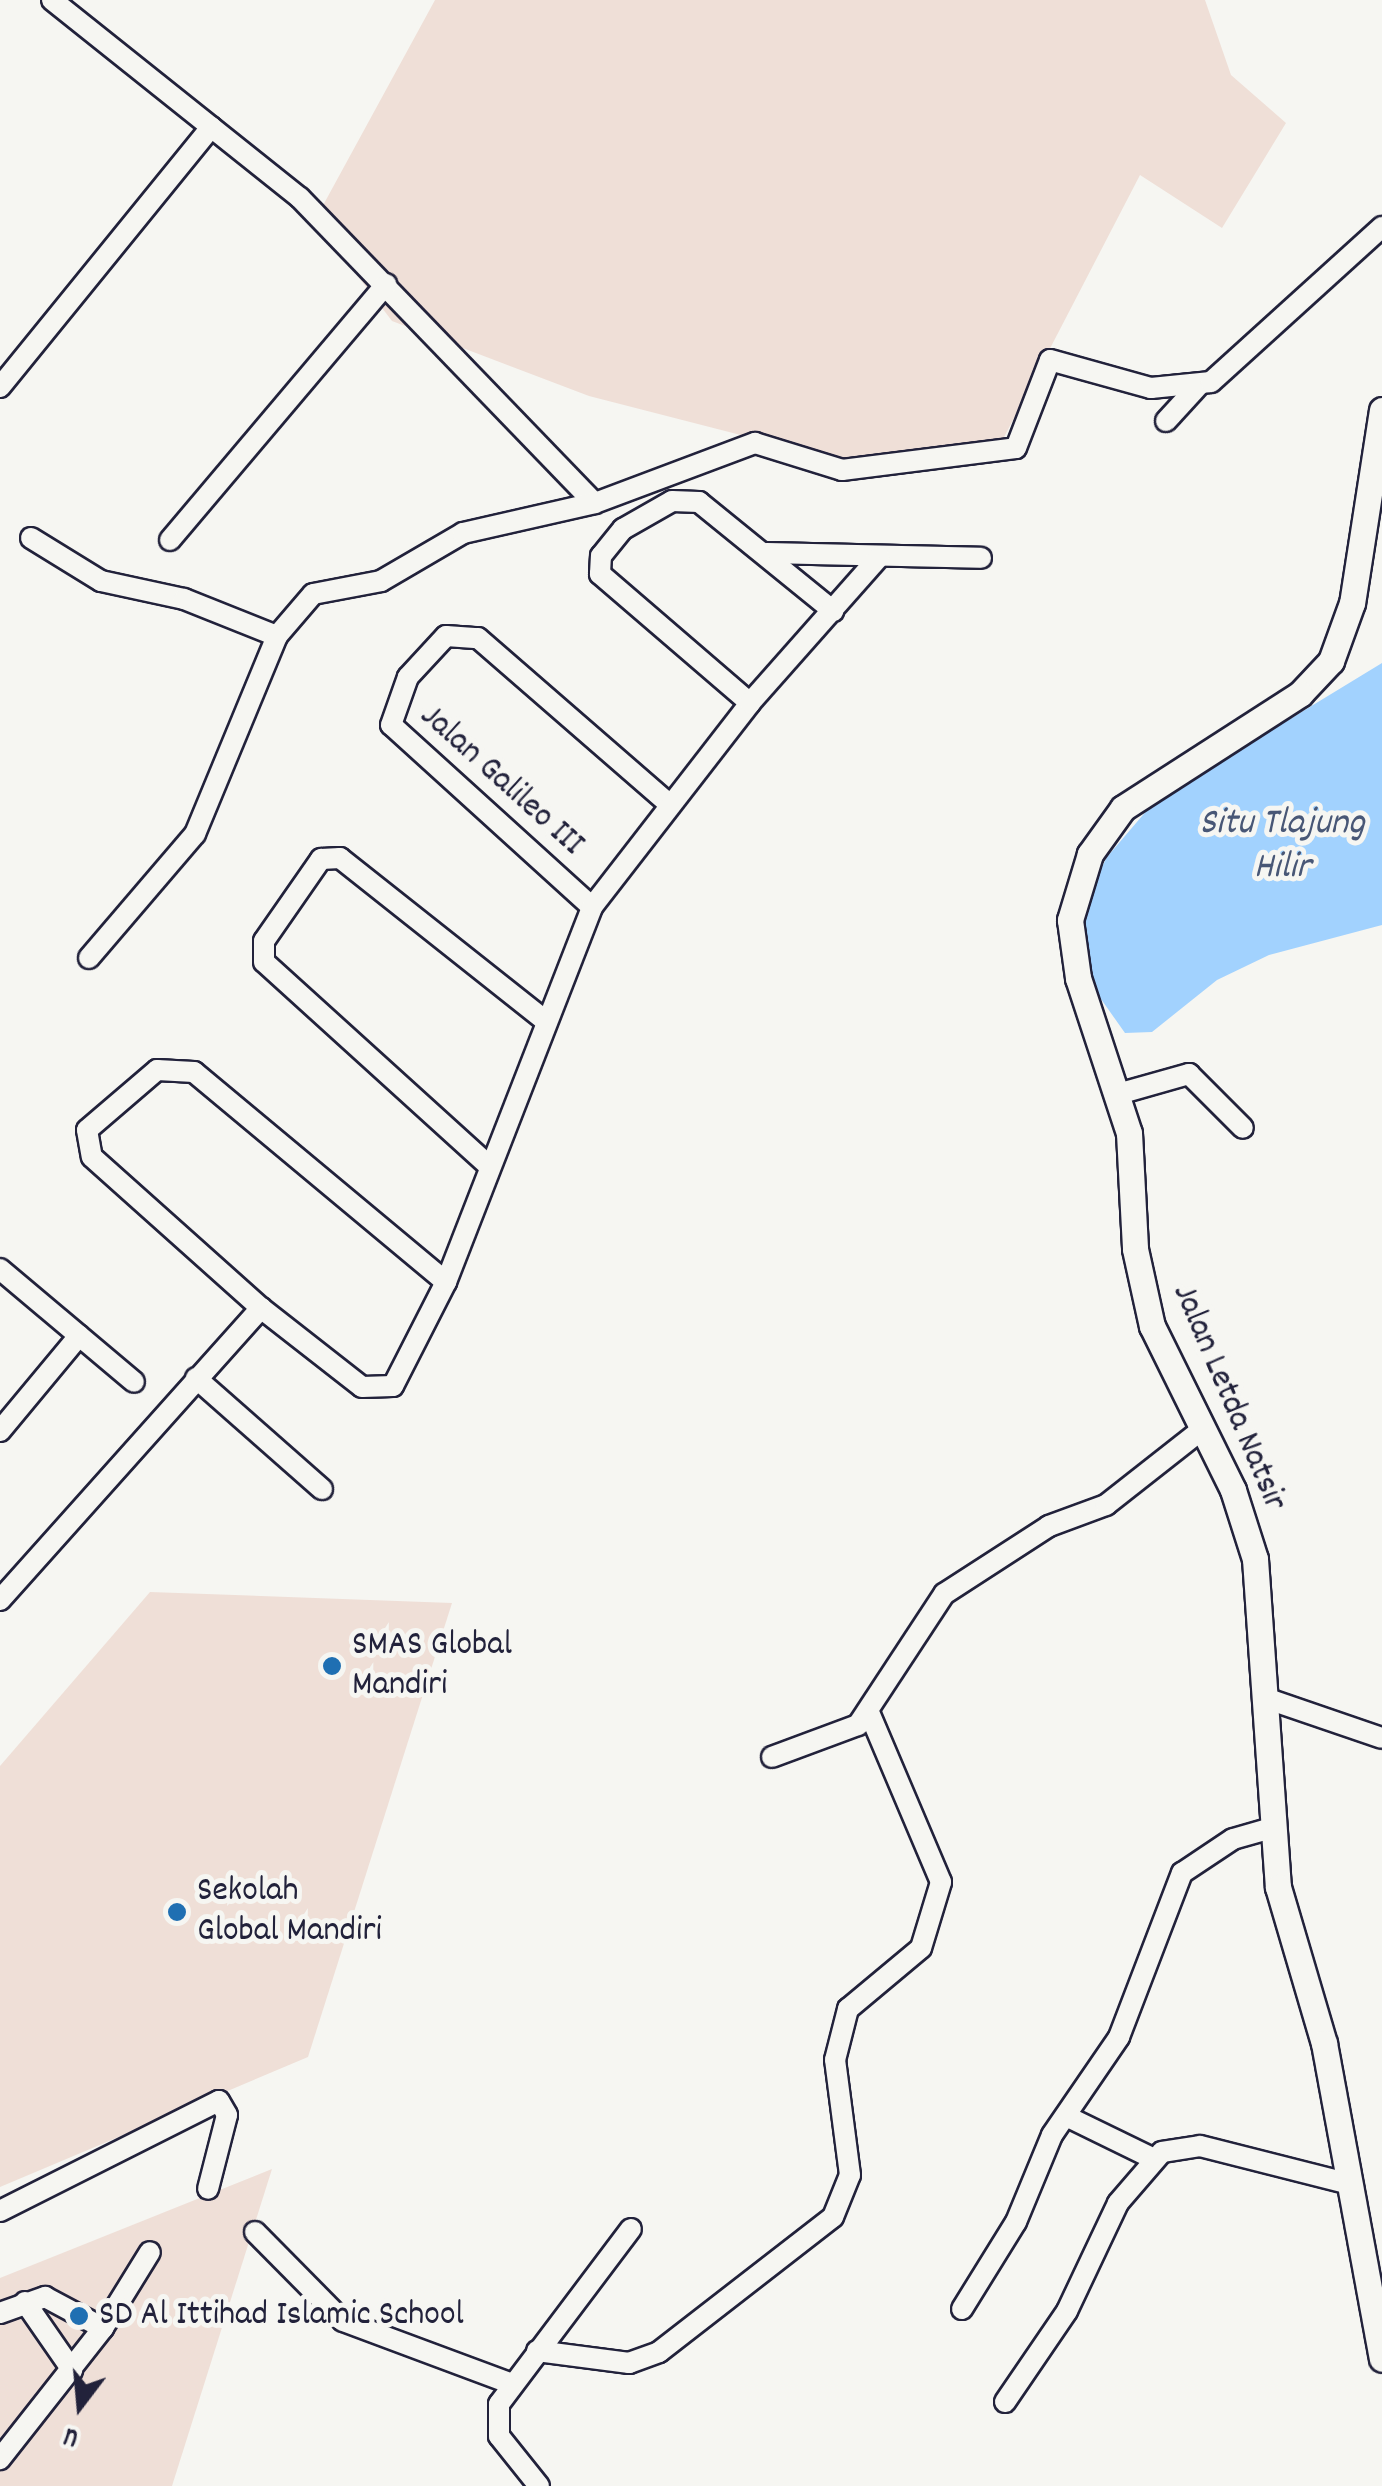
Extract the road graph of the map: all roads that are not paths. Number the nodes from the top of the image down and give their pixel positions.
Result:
1 (52, 0) edge
2 (211, 127) junction
3 (1382, 228) edge
4 (386, 284) junction
5 (1199, 385) junction
6 (0, 387) edge
7 (1382, 410) edge
8 (1166, 421) dead end
9 (594, 503) junction
10 (31, 538) dead end
11 (170, 540) dead end
12 (766, 552) junction
13 (879, 558) junction
14 (982, 558) dead end
15 (834, 611) junction
16 (277, 636) junction
17 (750, 703) junction
18 (668, 803) junction
19 (592, 908) junction
20 (88, 958) dead end
21 (543, 1020) junction
22 (1118, 1094) junction
23 (1243, 1128) dead end
24 (488, 1165) junction
25 (0, 1269) edge
26 (446, 1282) junction
27 (261, 1308) junction
28 (79, 1336) junction
29 (196, 1378) junction
30 (134, 1382) dead end
31 (0, 1430) edge
32 (1200, 1430) junction
33 (322, 1490) dead end
34 (0, 1600) edge
35 (1268, 1700) junction
36 (869, 1712) junction
37 (1382, 1738) edge
38 (772, 1757) dead end
39 (1269, 1829) junction
40 (1066, 2116) junction
41 (1152, 2158) junction
42 (1350, 2184) junction
43 (208, 2189) dead end
44 (0, 2210) edge
45 (632, 2229) dead end
46 (255, 2232) dead end
47 (150, 2252) dead end
48 (24, 2302) junction
49 (962, 2310) dead end
50 (0, 2313) edge
51 (103, 2328) junction
52 (537, 2351) junction
53 (1382, 2360) edge
54 (72, 2370) junction
55 (510, 2382) junction
56 (1005, 2402) dead end
57 (0, 2459) edge
58 (539, 2486) edge

1 - 2 street
2 - 4 street
2 - 6 street
3 - 5 street
4 - 9 street
4 - 11 street
5 - 8 street
5 - 9 street
7 - 22 street, Jalan Letda Natsir
9 - 16 street
10 - 16 street
12 - 13 street
12 - 15 street
12 - 17 street
13 - 14 street
13 - 15 street
15 - 17 street
16 - 20 street
17 - 18 street
18 - 19 street
18 - 19 street, Jalan Galileo III
19 - 21 street
21 - 24 street
21 - 24 street
22 - 23 street
22 - 32 street, Jalan Letda Natsir
24 - 26 street
25 - 28 street
26 - 27 street
26 - 27 street
27 - 29 street
28 - 30 street
28 - 31 street
29 - 33 street
29 - 34 street
32 - 35 street, Jalan Letda Natsir
32 - 36 street
35 - 37 street
35 - 39 street, Jalan Letda Natsir
36 - 38 street
36 - 52 street
39 - 40 street
39 - 42 street, Jalan Letda Natsir
40 - 41 street
40 - 49 street
41 - 42 street
41 - 56 street
42 - 53 street, Jalan Letda Natsir
43 - 44 street
45 - 52 street
46 - 55 street
47 - 51 street
48 - 50 street
48 - 51 street
48 - 54 street
51 - 54 street
52 - 55 street
54 - 57 street
55 - 58 street

